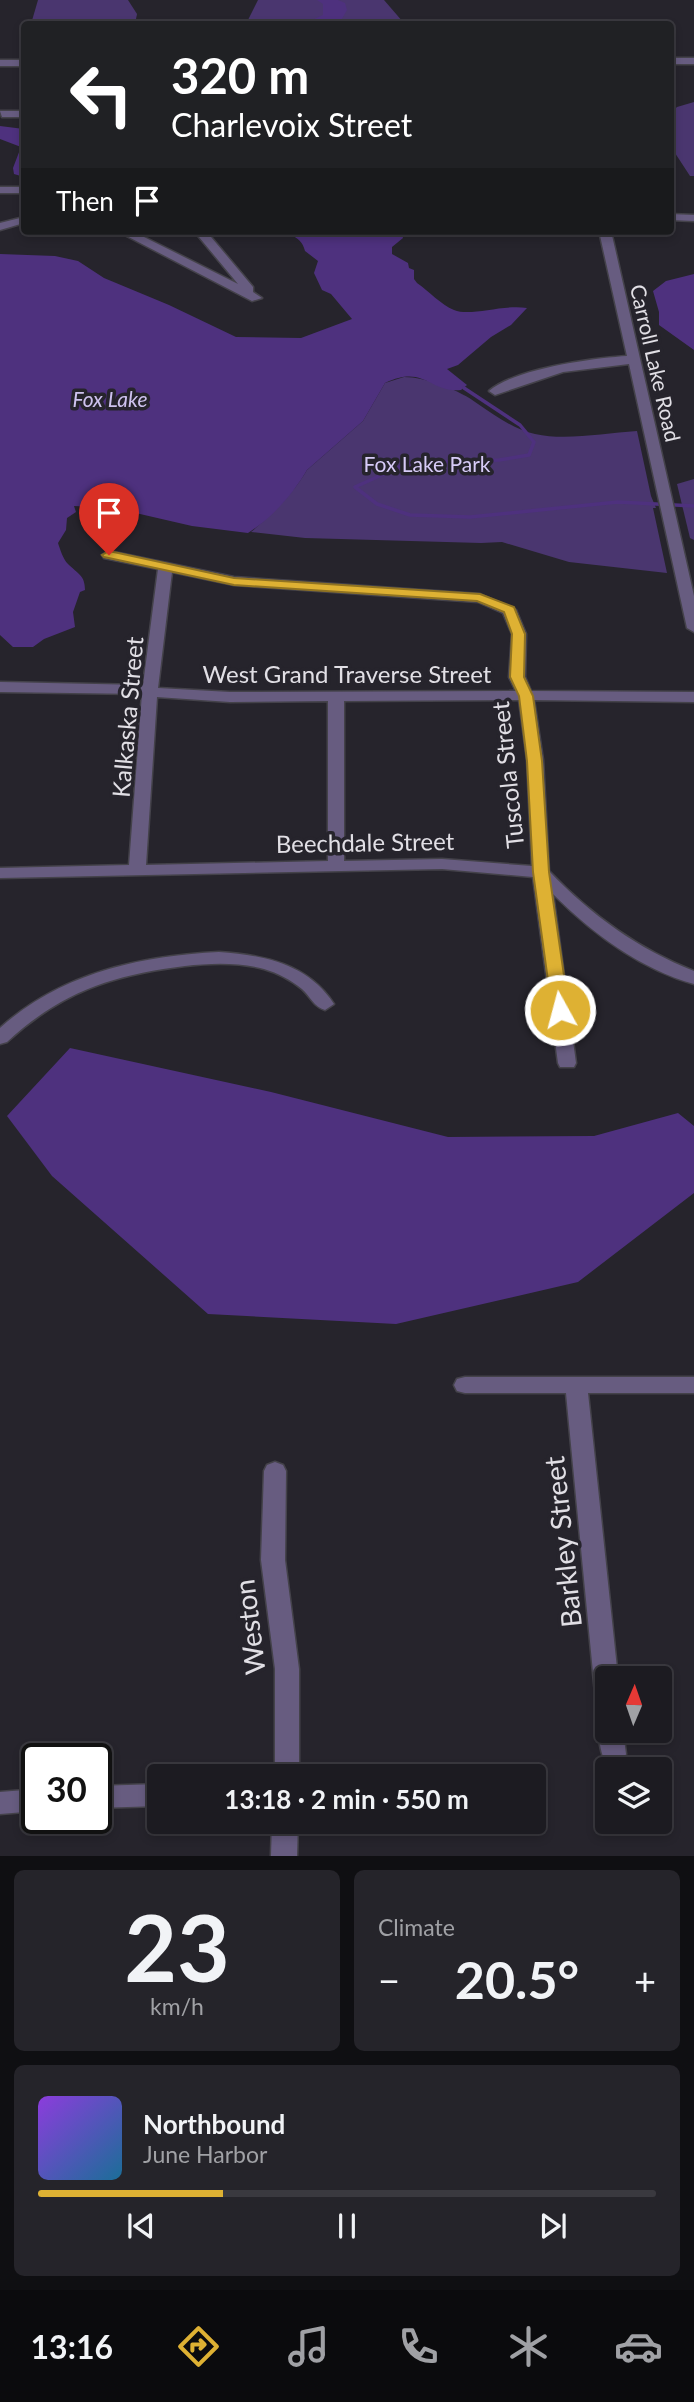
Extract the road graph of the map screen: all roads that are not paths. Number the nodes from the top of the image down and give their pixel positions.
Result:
1 (674, 61) edge
2 (694, 61) edge
3 (0, 63) edge
4 (21, 63) edge
5 (2, 114) dead end
6 (21, 114) edge
7 (0, 190) edge
8 (21, 190) edge
9 (674, 217) edge
10 (694, 218) edge
11 (21, 221) edge
12 (0, 227) edge
13 (131, 235) edge
14 (203, 235) edge
15 (606, 235) edge
16 (632, 360) junction
17 (495, 391) dead end
18 (109, 555) dead end
19 (165, 568) junction
20 (694, 628) edge
21 (0, 687) edge
22 (150, 691) junction
23 (336, 696) junction
24 (526, 696) junction
25 (694, 697) edge
26 (336, 866) junction
27 (137, 870) junction
28 (541, 872) junction
29 (0, 873) edge
30 (694, 978) edge
31 (325, 1004) dead end
32 (0, 1038) edge
33 (567, 1063) dead end
34 (465, 1385) dead end
35 (576, 1385) junction
36 (694, 1385) edge
37 (275, 1471) dead end
38 (604, 1666) edge
39 (287, 1764) edge
40 (147, 1795) edge
41 (112, 1796) edge
42 (21, 1801) edge
43 (0, 1803) edge
44 (285, 1834) edge
45 (284, 1856) edge

1 - 2 street
3 - 4 street
5 - 6 street
7 - 8 street
9 - 10 street
11 - 12 street
13 - 14 street
15 - 16 street, Carroll Lake Road
16 - 17 street
16 - 20 street, Carroll Lake Road
18 - 19 street
19 - 22 street, Kalkaska Street
19 - 24 street, Tuscola Street
21 - 22 street, West Grand Traverse Street
22 - 23 street, West Grand Traverse Street
22 - 27 street, Kalkaska Street
23 - 24 street, West Grand Traverse Street
23 - 26 street
24 - 25 street, West Grand Traverse Street
24 - 28 street, Tuscola Street
26 - 27 street, Beechdale Street
26 - 28 street, Beechdale Street
27 - 29 street, Beechdale Street
28 - 30 street
28 - 33 street, Tuscola Street
31 - 32 street
34 - 35 street
35 - 36 street
35 - 38 street, Barkley Street
37 - 39 street, Weston
40 - 41 street
42 - 43 street
44 - 45 street

